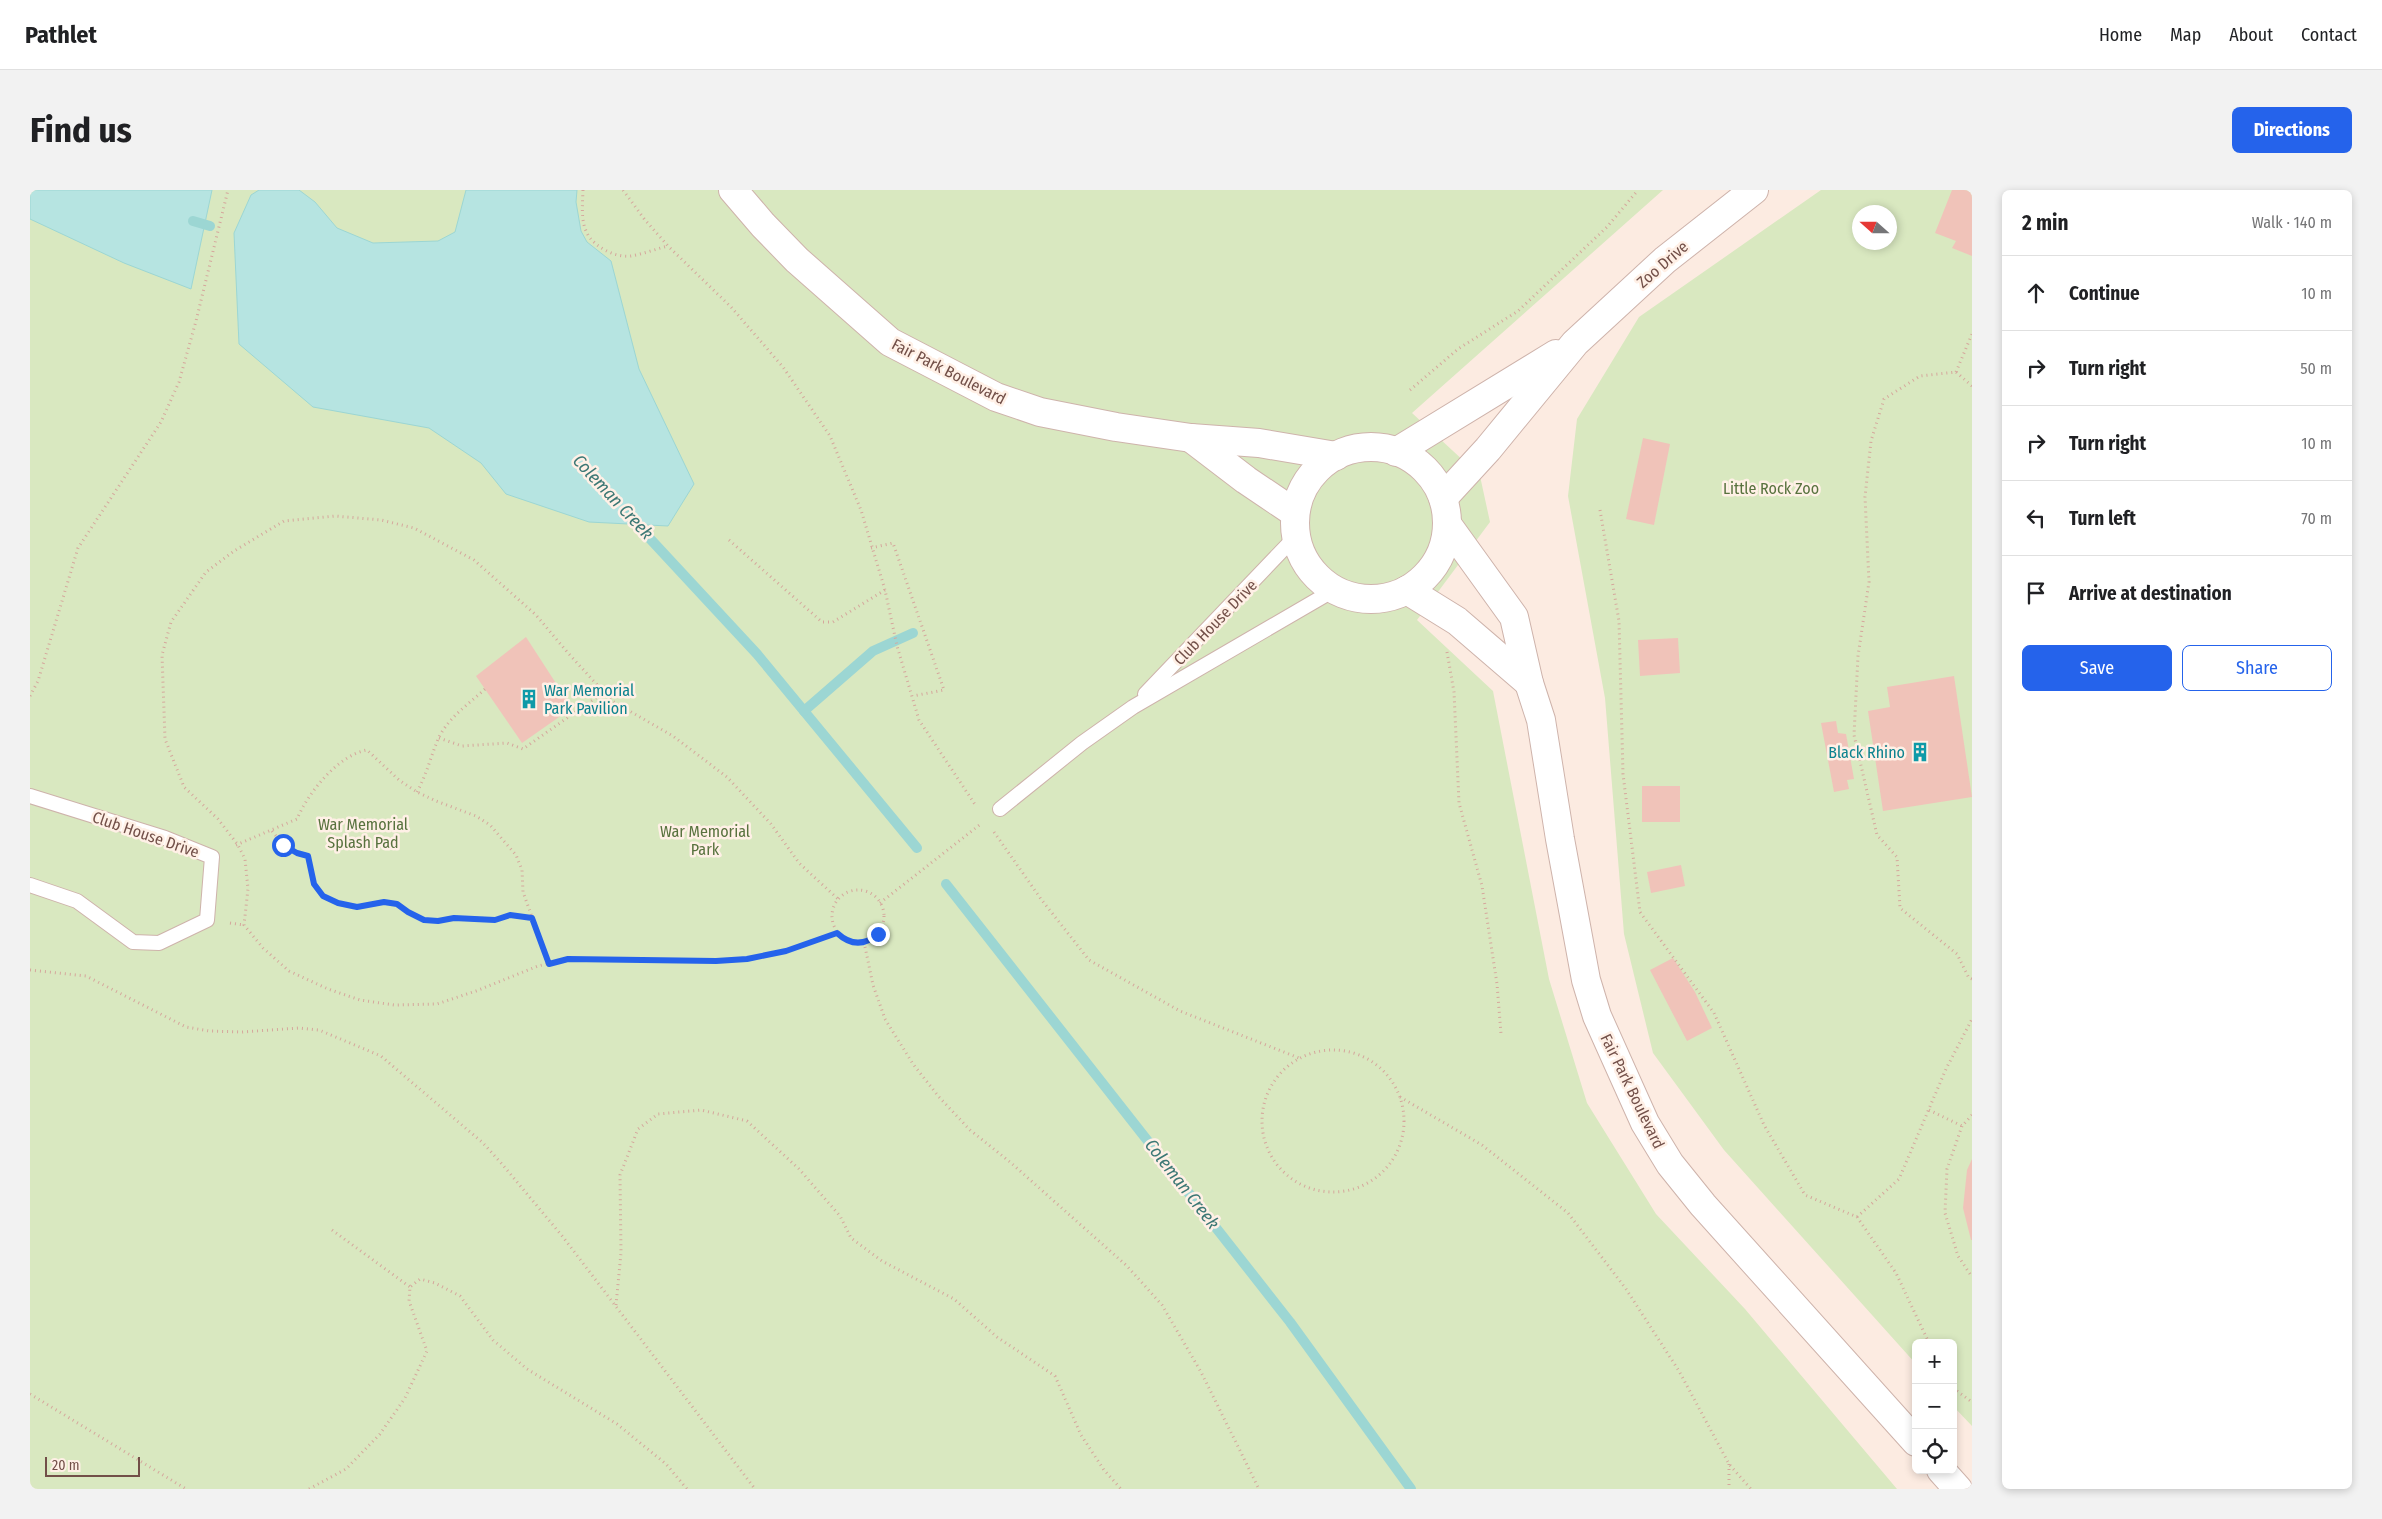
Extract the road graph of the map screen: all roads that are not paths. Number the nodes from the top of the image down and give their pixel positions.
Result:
1 (733, 190) edge
2 (1754, 190) edge
3 (1575, 343) junction
4 (1191, 438) junction
5 (1396, 452) junction
6 (1336, 456) junction
7 (1445, 511) junction
8 (1296, 525) junction
9 (1334, 590) junction
10 (1407, 590) junction
11 (1529, 683) junction
12 (1133, 707) junction
13 (30, 796) edge
14 (1000, 809) dead end
15 (30, 885) edge
16 (1912, 1438) edge
17 (1945, 1474) edge
18 (1958, 1489) edge

1 - 4 street, Fair Park Boulevard
2 - 3 street, Zoo Drive
3 - 5 street, Zoo Drive
3 - 7 street, Zoo Drive
4 - 6 street, Fair Park Boulevard
4 - 8 street, Fair Park Boulevard
5 - 6 street, Fair Park Boulevard
5 - 7 street, Fair Park Boulevard
6 - 8 street, Fair Park Boulevard
7 - 10 street
7 - 11 street, Fair Park Boulevard
8 - 9 street
8 - 12 lane, Club House Drive
9 - 10 street
9 - 12 lane, Club House Drive
10 - 11 street
11 - 16 street, Fair Park Boulevard
12 - 14 lane, Club House Drive
13 - 15 lane, Club House Drive
17 - 18 street

